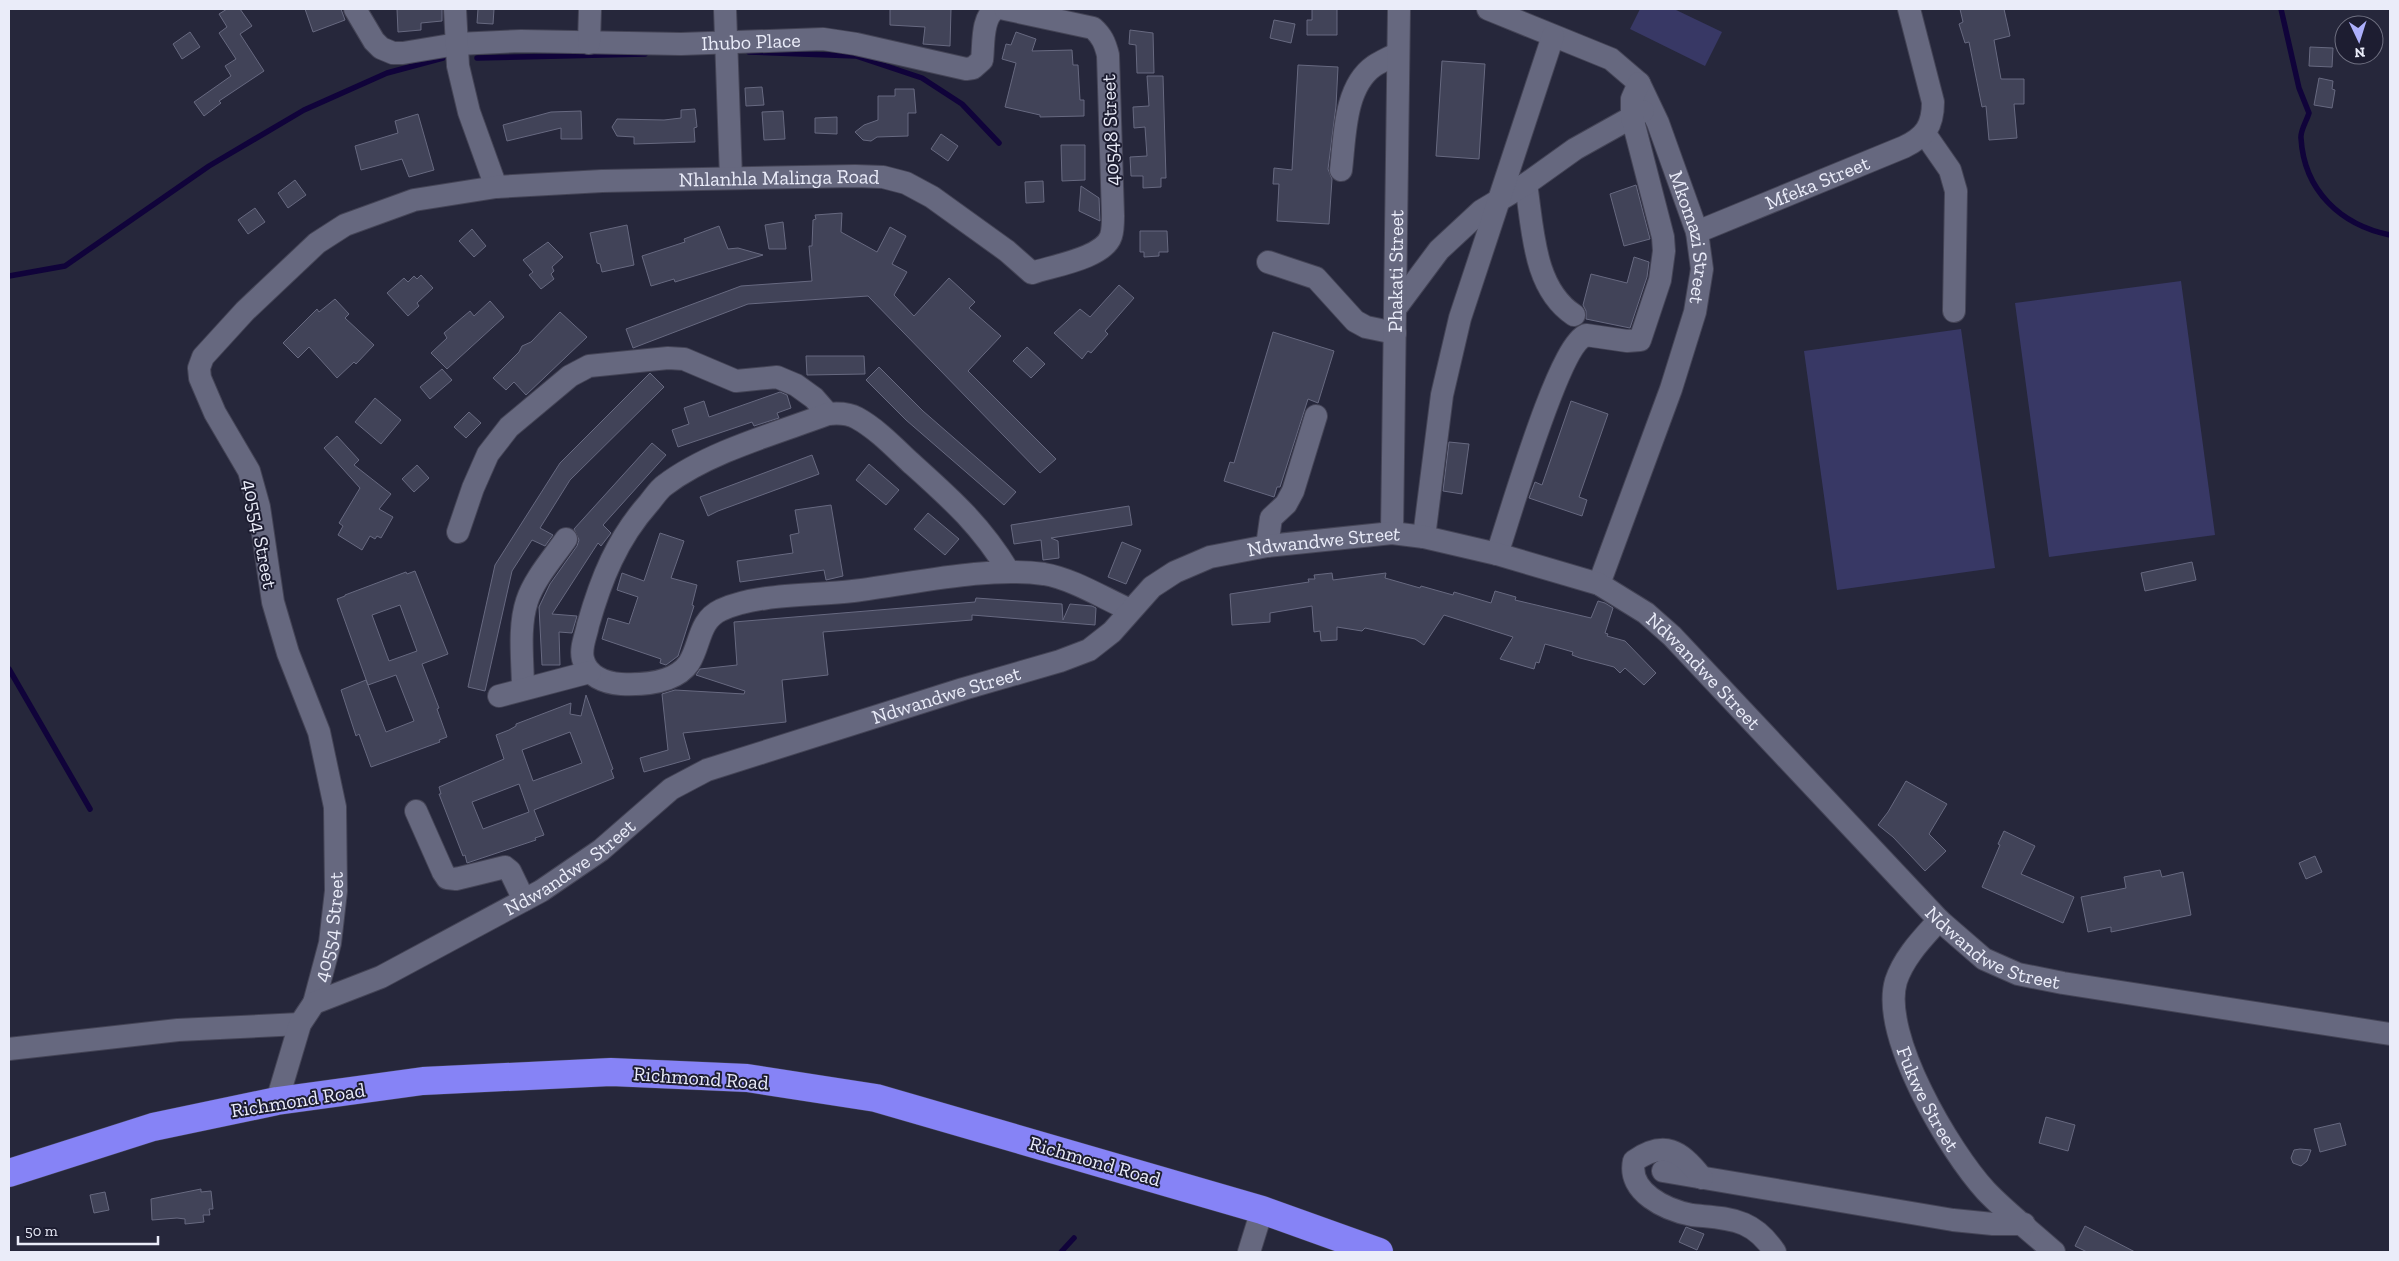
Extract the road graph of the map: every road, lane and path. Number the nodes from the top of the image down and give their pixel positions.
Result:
1 (355, 9) edge
2 (455, 9) edge
3 (590, 9) edge
4 (725, 9) edge
5 (996, 9) edge
6 (1006, 9) edge
7 (1399, 9) edge
8 (1488, 9) edge
9 (1910, 9) edge
10 (1553, 36) junction
11 (726, 42) junction
12 (589, 43) junction
13 (457, 44) junction
14 (1398, 53) junction
15 (1641, 112) junction
16 (1928, 129) junction
17 (1341, 170) dead end
18 (731, 178) junction
19 (1526, 184) junction
20 (496, 187) junction
21 (1499, 199) junction
22 (1697, 232) junction
23 (1268, 262) dead end
24 (1032, 273) joint
25 (1395, 309) junction
26 (1954, 311) dead end
27 (1574, 315) dead end
28 (1394, 333) junction
29 (828, 414) junction
30 (1316, 416) dead end
31 (458, 532) dead end
32 (1392, 533) junction
33 (1424, 537) junction
34 (566, 539) dead end
35 (1267, 546) junction
36 (1497, 554) junction
37 (1009, 572) junction
38 (1599, 584) junction
39 (1130, 610) junction
40 (590, 672) junction
41 (523, 689) junction
42 (499, 696) dead end
43 (416, 810) dead end
44 (524, 900) junction
45 (1939, 920) junction
46 (314, 1003) junction
47 (300, 1024) junction
48 (2390, 1034) edge
49 (9, 1048) edge
50 (277, 1101) junction
51 (1663, 1171) dead end
52 (9, 1173) edge
53 (1702, 1178) junction
54 (1262, 1210) junction
55 (2024, 1224) junction
56 (1249, 1252) edge
57 (1380, 1252) edge
58 (1774, 1252) edge
59 (2054, 1252) edge

1 - 13 street, Ihubo Place
2 - 13 street
3 - 12 street
4 - 11 street
5 - 11 street, Ihubo Place
6 - 24 street, 40548 Street
7 - 14 street, Phakati Street
8 - 10 street, Mkomazi Street
9 - 16 street
10 - 15 street, Mkomazi Street
10 - 21 street
11 - 12 street, Ihubo Place
11 - 18 street
12 - 13 street, Ihubo Place
13 - 20 street
14 - 17 street
14 - 25 street, Phakati Street
15 - 19 street
15 - 22 street, Mkomazi Street
15 - 36 street
16 - 22 street, Mfeka Street
16 - 26 street
18 - 20 street, Nhlanhla Malinga Road
18 - 24 street, Nhlanhla Malinga Road
19 - 21 street
19 - 27 street
20 - 46 street, 40554 Street
21 - 25 street
21 - 33 street
22 - 38 street, Mkomazi Street
23 - 28 street
25 - 28 street, Phakati Street
28 - 32 street, Phakati Street
29 - 31 street
29 - 37 street
29 - 40 street
30 - 35 street
32 - 33 street, Ndwandwe Street
32 - 35 street, Ndwandwe Street
33 - 36 street, Ndwandwe Street
34 - 41 street
35 - 39 street, Ndwandwe Street
36 - 38 street, Ndwandwe Street
37 - 39 street
37 - 40 street
38 - 45 street, Ndwandwe Street
39 - 44 street, Ndwandwe Street
40 - 41 street
41 - 42 street
43 - 44 street
44 - 46 street, Ndwandwe Street
45 - 48 street, Ndwandwe Street
45 - 55 street, Fukwe Street
46 - 47 street
47 - 49 street
47 - 50 street
50 - 52 highway, Richmond Road
50 - 54 highway, Richmond Road
51 - 53 street
53 - 55 street
53 - 58 street
54 - 56 street
54 - 57 highway, Richmond Road
55 - 59 street, Fukwe Street

